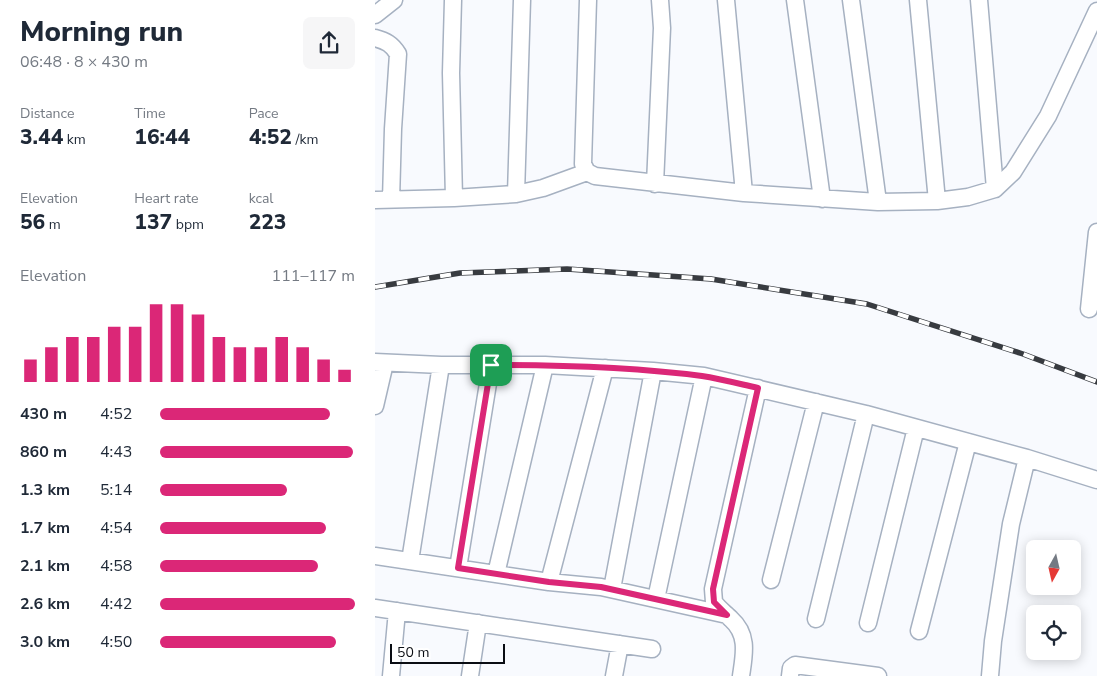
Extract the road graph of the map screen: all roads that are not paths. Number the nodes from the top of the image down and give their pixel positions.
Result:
1 (394, 0) edge
2 (453, 0) edge
3 (522, 0) edge
4 (588, 0) edge
5 (660, 0) edge
6 (726, 0) edge
7 (795, 0) edge
8 (851, 0) edge
9 (918, 0) edge
10 (979, 0) edge
11 (1097, 11) edge
12 (375, 15) edge
13 (375, 38) edge
14 (587, 172) junction
15 (655, 184) junction
16 (995, 188) junction
17 (744, 193) junction
18 (516, 194) junction
19 (454, 198) junction
20 (822, 199) junction
21 (383, 200) edge
22 (878, 202) junction
23 (937, 202) junction
24 (1097, 232) edge
25 (1089, 309) dead end
26 (380, 362) edge
27 (441, 365) junction
28 (491, 365) junction
29 (545, 365) junction
30 (605, 368) junction
31 (653, 370) junction
32 (704, 376) junction
33 (758, 388) junction
34 (816, 402) junction
35 (375, 406) edge
36 (866, 414) junction
37 (916, 428) junction
38 (968, 442) junction
39 (1027, 458) junction
40 (1097, 480) edge
41 (375, 556) edge
42 (410, 561) junction
43 (458, 568) junction
44 (496, 574) junction
45 (771, 580) dead end
46 (549, 582) junction
47 (612, 589) junction
48 (656, 599) junction
49 (375, 608) edge
50 (397, 611) junction
51 (727, 615) junction
52 (816, 619) dead end
53 (478, 623) junction
54 (868, 623) dead end
55 (919, 632) dead end
56 (620, 644) junction
57 (652, 649) dead end
58 (391, 676) edge
59 (470, 676) edge
60 (613, 676) edge
61 (741, 676) edge
62 (790, 676) edge
63 (878, 676) edge
64 (990, 676) edge

1 - 12 street
2 - 19 street
3 - 18 street
4 - 14 street
5 - 15 street
6 - 17 street
7 - 20 street
8 - 22 street
9 - 23 street
10 - 16 street
11 - 16 street
13 - 21 street
14 - 15 street
14 - 18 street
15 - 17 street
16 - 23 street
17 - 20 street
18 - 19 street
19 - 21 street
20 - 22 street
22 - 23 street
24 - 25 street
26 - 27 street
26 - 35 street
27 - 28 street
27 - 42 street
28 - 29 street
28 - 43 street
29 - 30 street
29 - 44 street
30 - 31 street
30 - 46 street
31 - 32 street
31 - 47 street
32 - 33 street
32 - 48 street
33 - 34 street
33 - 51 street
34 - 36 street
34 - 45 street
36 - 37 street
36 - 52 street
37 - 38 street
37 - 54 street
38 - 39 street
38 - 55 street
39 - 40 street
39 - 64 street
41 - 42 street
42 - 43 street
43 - 44 street
44 - 46 street
46 - 47 street
47 - 48 street
48 - 51 street
49 - 50 street
50 - 53 street
50 - 58 street
51 - 61 street
53 - 56 street
53 - 59 street
56 - 57 street
56 - 60 street
62 - 63 street

